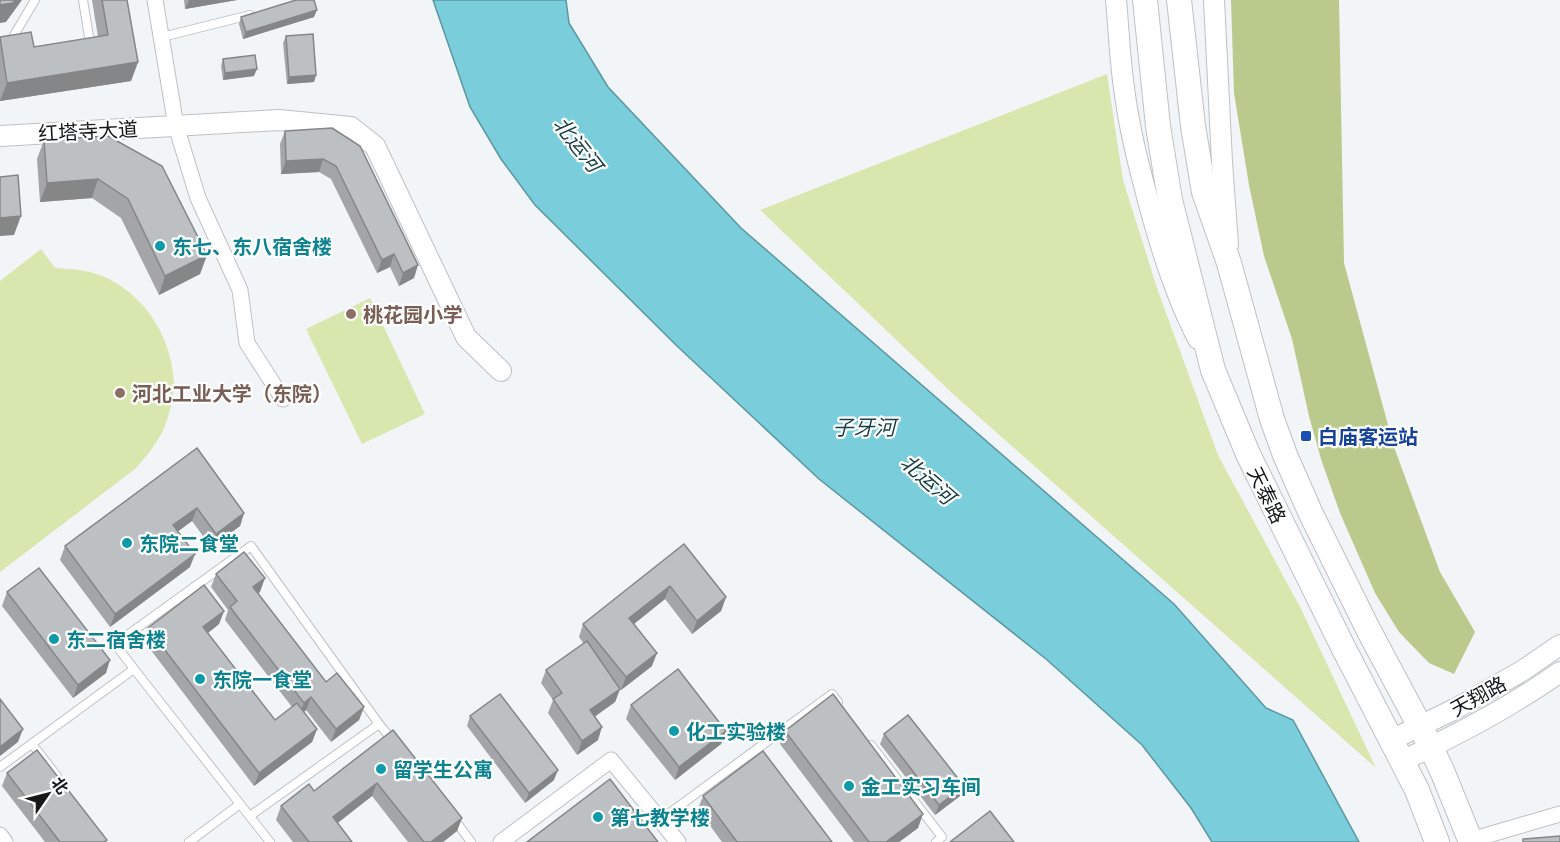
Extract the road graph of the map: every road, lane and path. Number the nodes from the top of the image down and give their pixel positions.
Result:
1 (35, 0) edge
2 (83, 0) edge
3 (156, 0) edge
4 (1116, 0) edge
5 (1145, 0) edge
6 (1179, 0) edge
7 (1190, 0) edge
8 (1214, 0) edge
9 (253, 14) edge
10 (162, 37) junction
11 (22, 42) edge
12 (79, 45) edge
13 (176, 126) junction
14 (1193, 126) junction
15 (0, 136) edge
16 (1229, 263) junction
17 (1213, 370) junction
18 (501, 371) dead end
19 (283, 399) dead end
20 (1560, 645) edge
21 (134, 669) junction
22 (1560, 672) edge
23 (846, 712) edge
24 (379, 723) junction
25 (1419, 726) junction
26 (866, 739) edge
27 (1391, 740) junction
28 (32, 744) junction
29 (1431, 747) junction
30 (400, 751) edge
31 (1402, 761) junction
32 (0, 767) edge
33 (60, 779) edge
34 (240, 804) junction
35 (1560, 814) edge
36 (450, 815) edge
37 (250, 816) junction
38 (660, 820) junction
39 (0, 835) edge
40 (1471, 841) edge
41 (5, 842) edge
42 (189, 842) edge
43 (270, 842) edge
44 (471, 842) edge
45 (501, 842) edge
46 (678, 842) edge
47 (936, 842) edge
48 (1437, 842) edge

1 - 11 lane
2 - 12 lane
3 - 10 street
4 - 17 street
5 - 17 main road, 天泰路
6 - 14 main road
7 - 14 main road
8 - 16 street
9 - 10 lane
10 - 13 street
13 - 15 street, 红塔寺大道
13 - 18 street, 红塔寺大道
13 - 19 street
14 - 16 main road, 天泰路
16 - 25 main road, 天泰路
17 - 27 main road, 天泰路
20 - 25 street, 天翔路
21 - 24 lane
21 - 28 lane
21 - 34 lane
22 - 29 street, 天翔路
23 - 38 lane
24 - 30 lane
24 - 37 lane
25 - 27 street, 天翔路
25 - 29 main road, 天泰路
26 - 47 lane
27 - 31 main road, 天泰路
28 - 32 lane
28 - 33 lane
29 - 31 street, 天翔路
29 - 40 main road, 天泰路
31 - 48 main road, 天泰路
34 - 37 lane
34 - 42 lane
35 - 40 street
36 - 44 lane
37 - 43 lane
38 - 45 street
38 - 46 street
39 - 41 street

